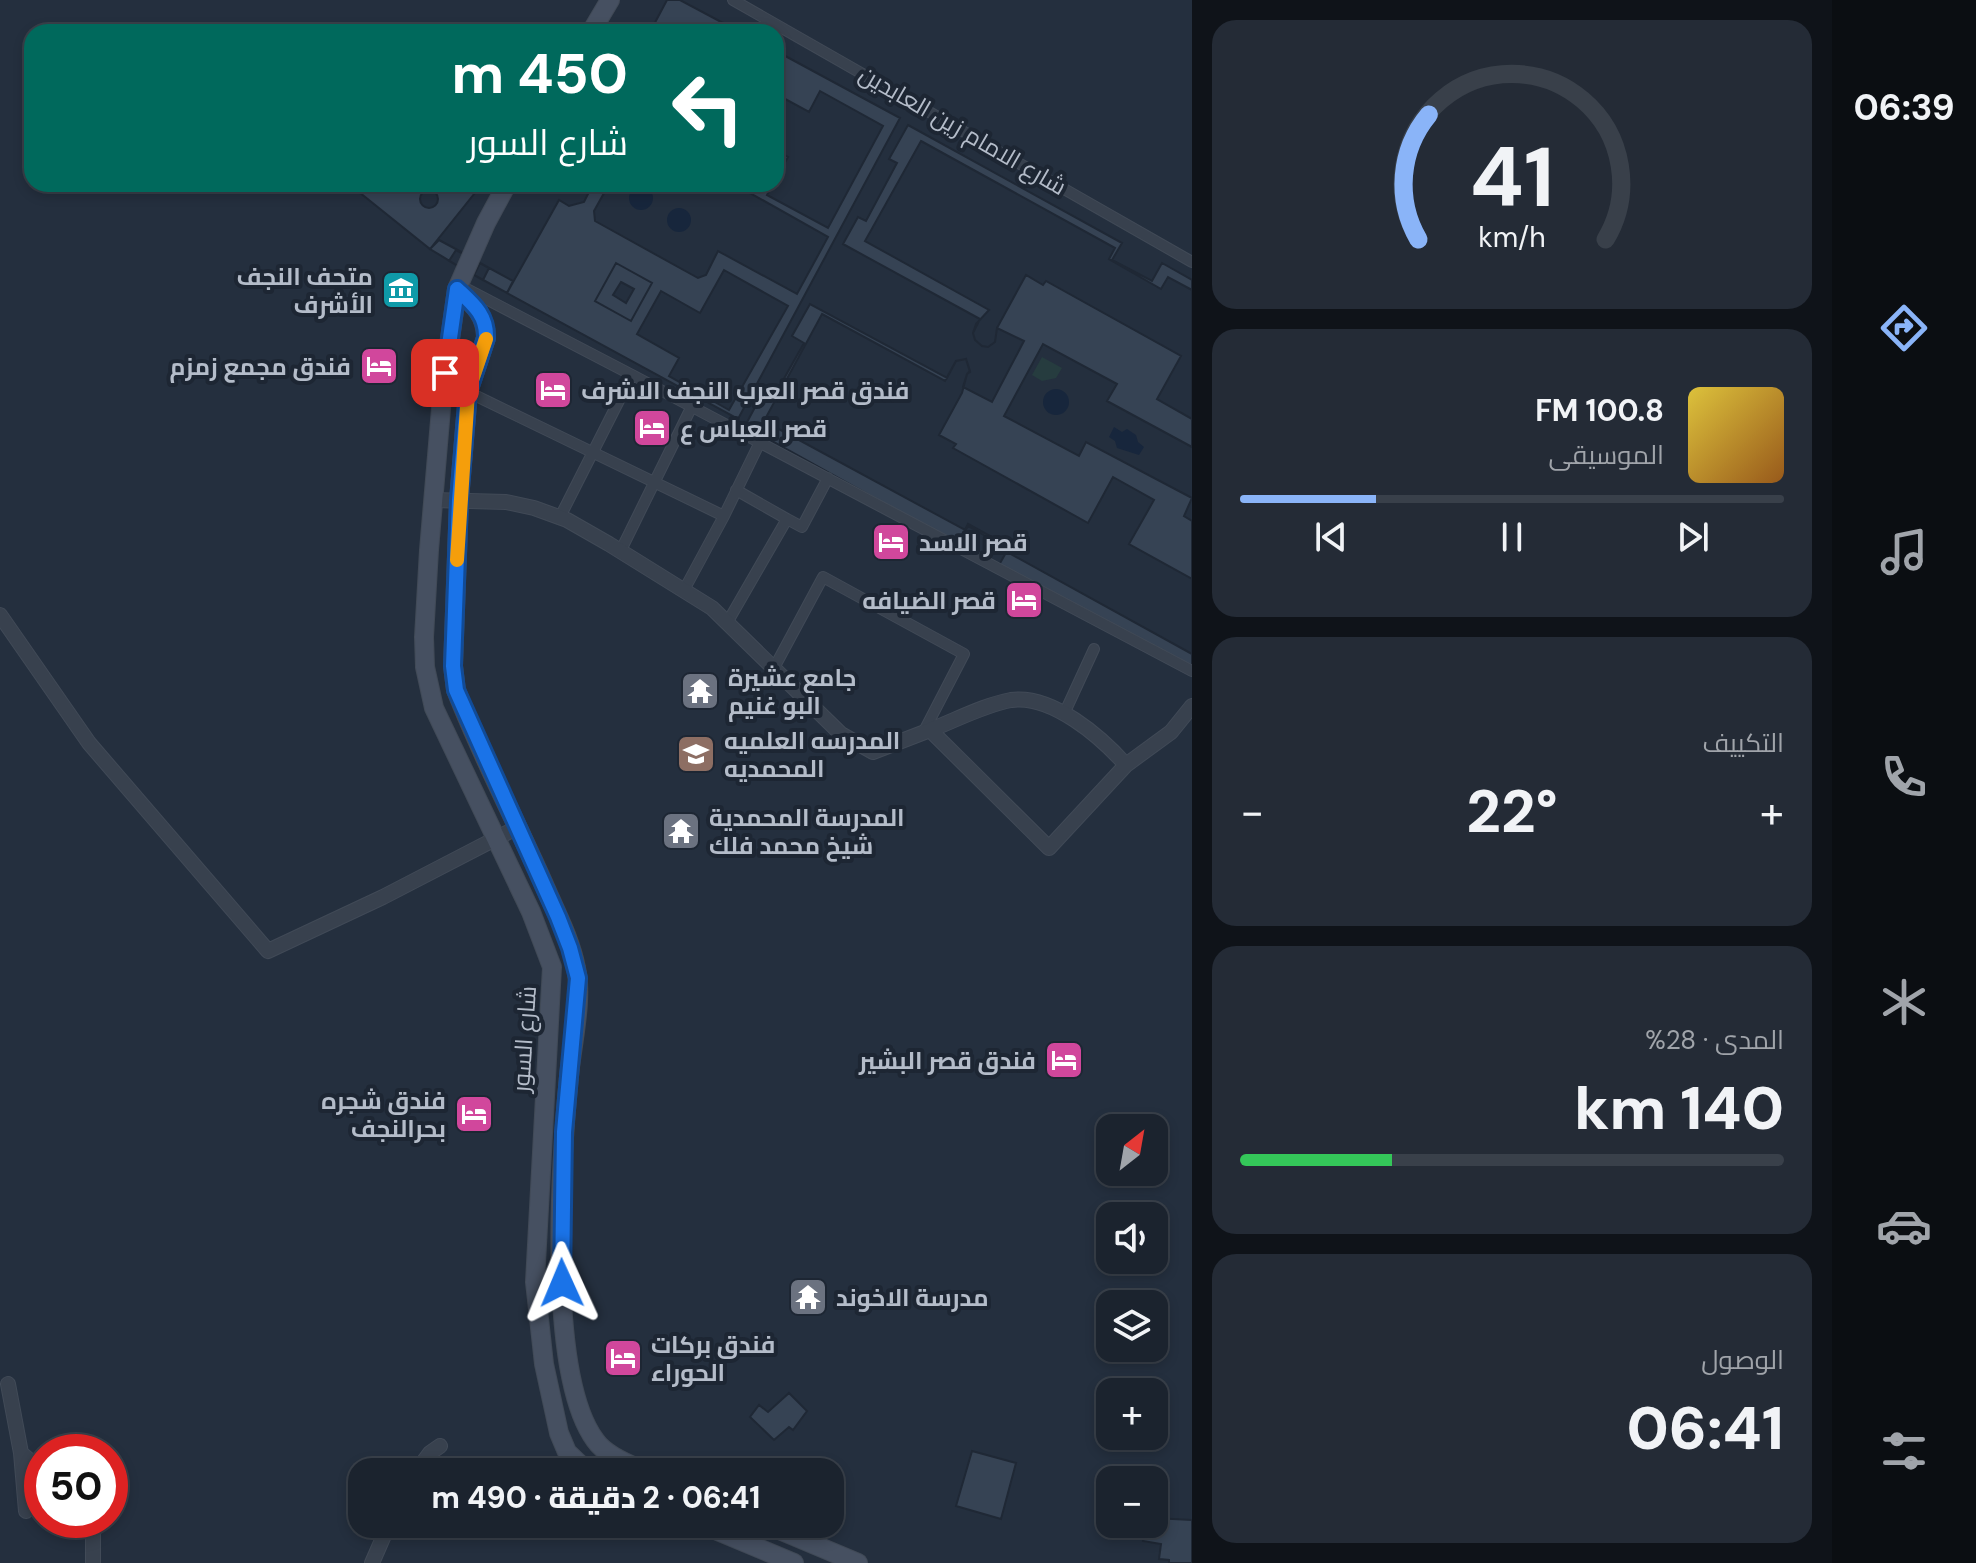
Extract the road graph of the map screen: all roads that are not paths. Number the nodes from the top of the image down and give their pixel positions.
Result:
1 (610, 0) edge
2 (733, 0) edge
3 (596, 24) edge
4 (775, 24) edge
5 (784, 29) edge
6 (503, 192) edge
7 (1192, 262) edge
8 (458, 287) junction
9 (632, 375) junction
10 (468, 392) junction
11 (692, 406) junction
12 (760, 442) junction
13 (593, 452) junction
14 (828, 478) junction
15 (655, 482) junction
16 (736, 490) junction
17 (433, 500) junction
18 (459, 500) junction
19 (724, 516) junction
20 (560, 517) junction
21 (787, 519) junction
22 (621, 550) junction
23 (684, 590) junction
24 (0, 615) edge
25 (727, 623) junction
26 (1094, 649) dead end
27 (774, 668) junction
28 (1192, 671) edge
29 (1192, 706) edge
30 (1064, 714) junction
31 (927, 731) junction
32 (1126, 765) junction
33 (518, 827) junction
34 (495, 839) junction
35 (8, 1384) dead end
36 (440, 1446) dead end
37 (21, 1453) junction
38 (24, 1456) edge
39 (426, 1458) edge
40 (573, 1458) edge
41 (622, 1458) edge
42 (24, 1488) edge
43 (93, 1538) edge
44 (383, 1538) edge
45 (734, 1538) edge
46 (796, 1538) edge
47 (846, 1561) edge
48 (93, 1563) edge
49 (372, 1563) edge
50 (794, 1563) edge

1 - 3 main road
2 - 4 street, شارع الامام زين العابدين
5 - 7 street, شارع الامام زين العابدين
6 - 8 main road, شارع السور
8 - 9 street
8 - 10 main road, شارع السور
8 - 17 main road, شارع السور
9 - 11 street
9 - 13 street
10 - 13 street
10 - 18 main road, شارع السور
11 - 12 street
11 - 15 street
12 - 14 street
12 - 16 street
13 - 15 street
13 - 20 street
14 - 21 street
14 - 28 street
15 - 19 street
15 - 22 street
16 - 19 street
16 - 21 street
17 - 18 street
17 - 34 main road, شارع السور
18 - 20 street
18 - 33 main road, شارع السور
19 - 23 street
20 - 22 street
21 - 25 street
22 - 23 street
23 - 25 street
24 - 34 street
25 - 27 street
26 - 30 street
27 - 31 street
27 - 31 street
29 - 32 street
30 - 31 street
30 - 32 street
31 - 32 street
33 - 34 street
33 - 41 main road, شارع السور
34 - 40 main road, شارع السور
35 - 37 street
36 - 39 street
37 - 38 street
37 - 42 street
43 - 48 street
44 - 49 street
45 - 50 main road
46 - 47 main road

